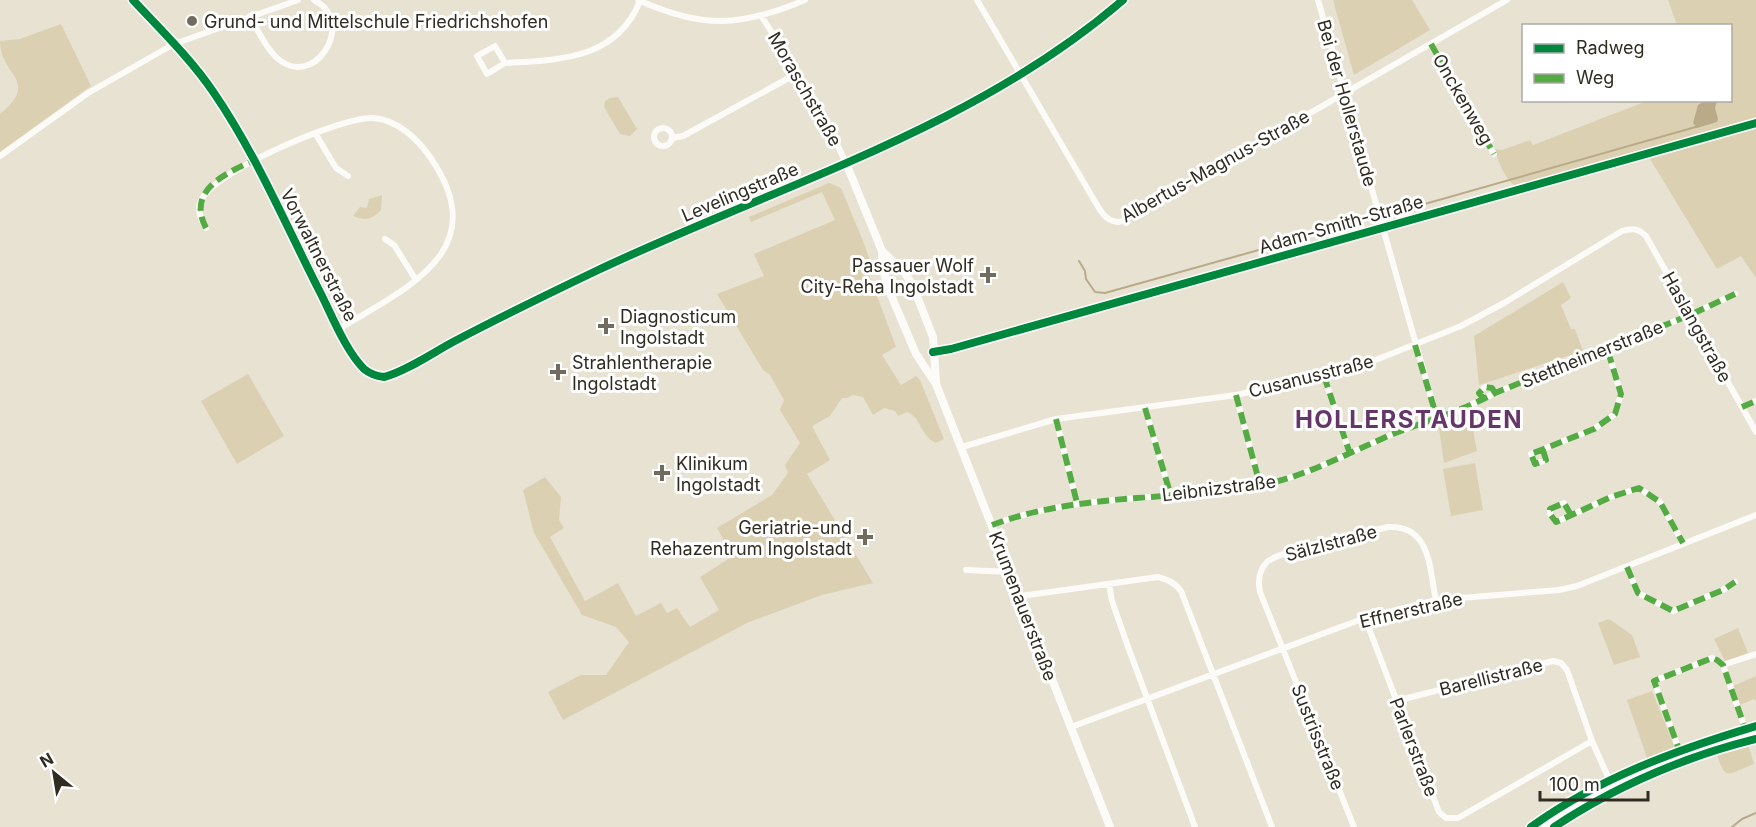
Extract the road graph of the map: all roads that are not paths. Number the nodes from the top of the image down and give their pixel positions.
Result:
1 (134, 0) edge
2 (298, 0) edge
3 (314, 0) edge
4 (806, 0) edge
5 (978, 0) edge
6 (1124, 0) edge
7 (1318, 0) edge
8 (1507, 0) edge
9 (639, 1) edge
10 (250, 16) junction
11 (762, 16) junction
12 (174, 44) junction
13 (1431, 44) junction
14 (505, 63) junction
15 (798, 73) junction
16 (1021, 73) junction
17 (1344, 93) junction
18 (1756, 123) edge
19 (315, 133) junction
20 (672, 138) dead end
21 (1494, 154) dead end
22 (0, 156) edge
23 (255, 160) junction
24 (846, 163) junction
25 (348, 176) dead end
26 (206, 228) dead end
27 (1382, 228) junction
28 (1633, 228) joint
29 (385, 239) dead end
30 (882, 250) junction
31 (901, 269) junction
32 (885, 277) junction
33 (416, 280) junction
34 (1735, 294) dead end
35 (1690, 315) junction
36 (339, 329) junction
37 (1415, 345) junction
38 (1607, 348) junction
39 (933, 352) junction
40 (916, 354) junction
41 (358, 362) joint
42 (1324, 376) junction
43 (936, 384) junction
44 (1236, 395) junction
45 (1756, 401) edge
46 (1742, 407) junction
47 (1145, 408) junction
48 (1437, 418) junction
49 (1056, 419) junction
50 (1756, 432) edge
51 (962, 447) junction
52 (1543, 450) dead end
53 (1350, 454) junction
54 (1260, 486) junction
55 (1171, 496) junction
56 (1077, 503) junction
57 (1571, 515) dead end
58 (1756, 515) edge
59 (992, 525) junction
60 (1683, 543) junction
61 (1627, 567) junction
62 (966, 570) dead end
63 (1011, 572) junction
64 (1735, 582) dead end
65 (1109, 584) junction
66 (1021, 596) junction
67 (1436, 600) junction
68 (1365, 618) junction
69 (1283, 648) junction
70 (1756, 654) edge
71 (1723, 665) junction
72 (1214, 674) junction
73 (1147, 699) junction
74 (1396, 701) junction
75 (1071, 727) junction
76 (1752, 733) edge
77 (1592, 741) junction
78 (1681, 755) junction
79 (1612, 786) junction
80 (1110, 827) edge
81 (1195, 827) edge
82 (1272, 827) edge
83 (1354, 827) edge
84 (1543, 827) edge

1 - 12 street, Vorwaltnerstraße
2 - 10 street
3 - 10 street
4 - 11 street
5 - 16 street
6 - 16 street, Levelingstraße
7 - 17 street, Bei der Hollerstaude
8 - 13 street
9 - 11 street
9 - 14 street
10 - 12 street
11 - 15 street, Moraschstraße
12 - 22 street
12 - 23 street, Vorwaltnerstraße
13 - 17 street
13 - 21 street, Onckenweg
14 - 14 street
15 - 20 street
15 - 24 street, Moraschstraße
16 - 17 street, Albertus-Magnus-Straße
16 - 24 street, Levelingstraße
17 - 27 street, Bei der Hollerstaude
18 - 27 street, Adam-Smith-Straße
19 - 23 street
19 - 25 street
19 - 33 street
23 - 26 street
23 - 36 street, Vorwaltnerstraße
24 - 30 street, Krumenauerstraße
24 - 41 street, Levelingstraße
27 - 37 street, Bei der Hollerstaude
27 - 39 street, Adam-Smith-Straße
28 - 35 street, Haslangstraße
28 - 37 street, Cusanusstraße
29 - 33 street
30 - 31 street, Krumenauerstraße
30 - 32 street, Krumenauerstraße
31 - 32 street
31 - 39 street, Krumenauerstraße
32 - 40 street, Krumenauerstraße
33 - 36 street
34 - 35 street, Stettheimerstraße
35 - 38 street, Stettheimerstraße
35 - 46 street, Haslangstraße
36 - 41 street, Vorwaltnerstraße
37 - 42 street, Cusanusstraße
37 - 48 street, Bei der Hollerstaude
38 - 48 street, Stettheimerstraße
38 - 52 street
39 - 40 street
39 - 43 street, Krumenauerstraße
40 - 43 street, Krumenauerstraße
42 - 44 street, Cusanusstraße
42 - 53 street
43 - 51 street, Krumenauerstraße
44 - 47 street, Cusanusstraße
44 - 54 street
45 - 46 street
46 - 50 street, Haslangstraße
47 - 49 street, Cusanusstraße
47 - 55 street
48 - 53 street, Leibnizstraße
49 - 51 street, Cusanusstraße
49 - 56 street
51 - 59 street, Krumenauerstraße
53 - 54 street, Leibnizstraße
54 - 55 street, Leibnizstraße
55 - 56 street, Leibnizstraße
56 - 59 street, Leibnizstraße
57 - 60 street
58 - 60 street, Effnerstraße
59 - 63 street, Krumenauerstraße
60 - 61 street, Effnerstraße
61 - 64 street
61 - 67 street, Effnerstraße
62 - 63 street
63 - 66 street, Krumenauerstraße
65 - 66 street
65 - 72 street
65 - 73 street
66 - 75 street, Krumenauerstraße
67 - 68 street, Effnerstraße
67 - 69 street, Sälzlstraße
68 - 69 street, Effnerstraße
68 - 74 street, Parlerstraße
69 - 72 street, Effnerstraße
69 - 83 street, Sustrisstraße
70 - 71 street
71 - 76 street
71 - 78 street
72 - 73 street, Effnerstraße
72 - 82 street
73 - 75 street, Effnerstraße
73 - 81 street
74 - 77 street, Barellistraße
74 - 77 street, Parlerstraße
75 - 80 street, Krumenauerstraße
76 - 78 street
77 - 79 street, Barellistraße
78 - 79 street
79 - 84 street

